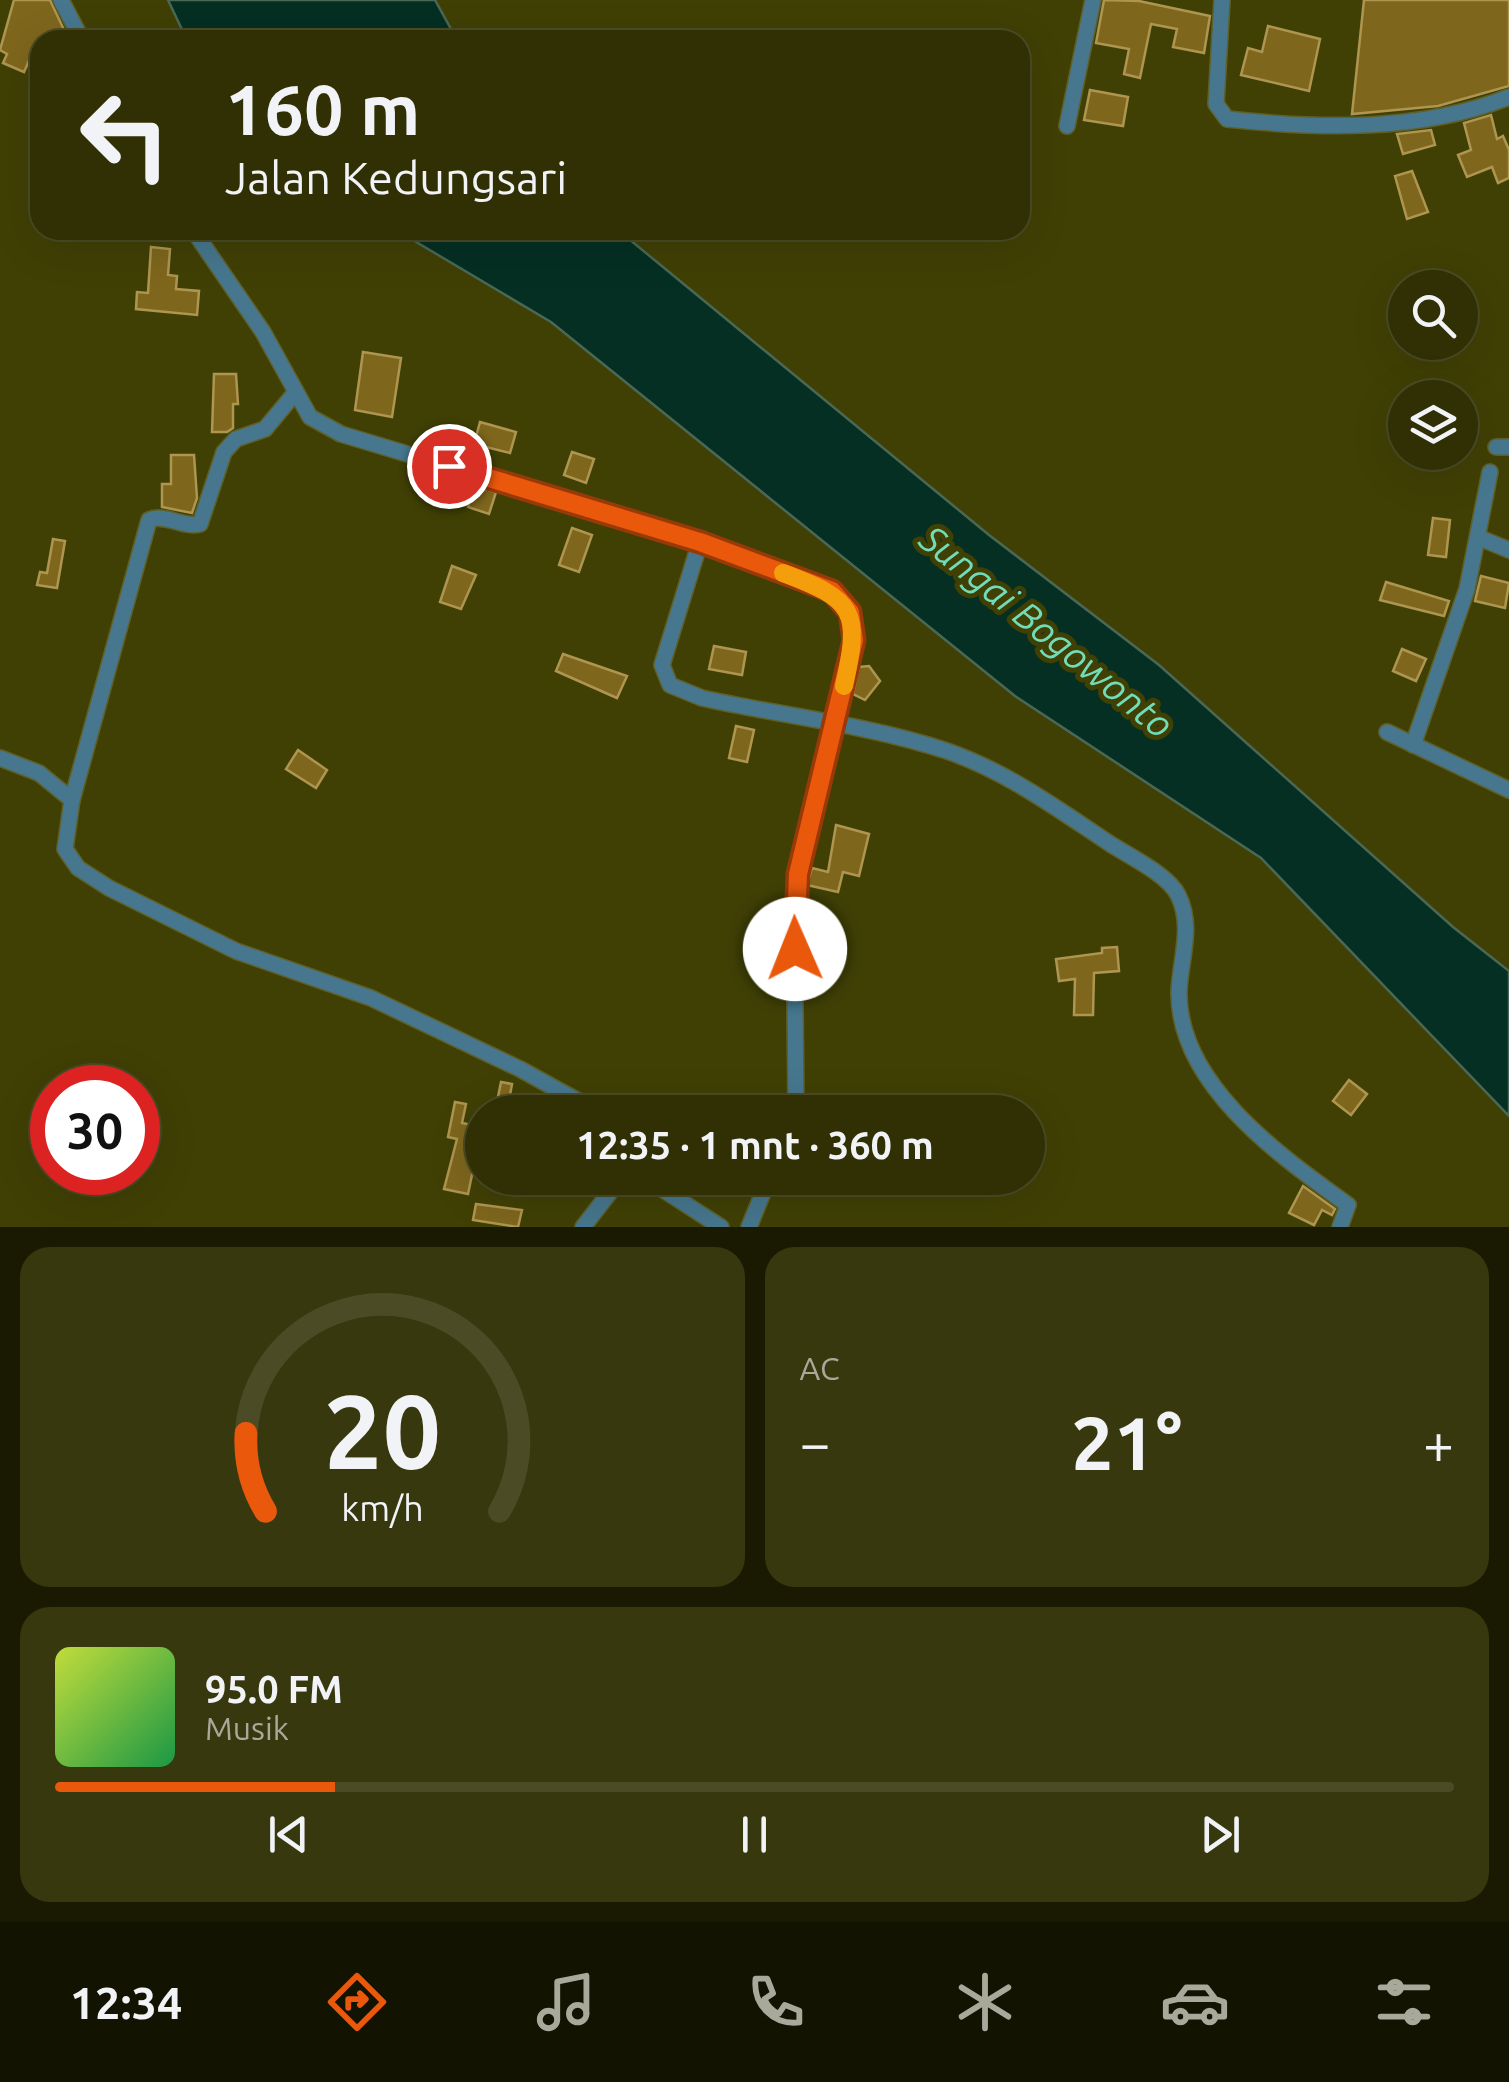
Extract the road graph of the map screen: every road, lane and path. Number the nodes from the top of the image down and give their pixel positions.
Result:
1 (61, 0) edge
2 (1093, 0) edge
3 (1222, 0) edge
4 (77, 30) edge
5 (1509, 97) edge
6 (1067, 126) dead end
7 (200, 240) edge
8 (294, 393) junction
9 (1490, 472) dead end
10 (1480, 538) junction
11 (700, 542) junction
12 (1509, 550) edge
13 (834, 726) junction
14 (1386, 732) dead end
15 (1414, 745) junction
16 (0, 758) edge
17 (1509, 790) edge
18 (72, 800) junction
19 (564, 1095) edge
20 (796, 1095) edge
21 (607, 1195) edge
22 (671, 1195) edge
23 (763, 1195) edge
24 (583, 1227) edge
25 (721, 1227) edge
26 (749, 1227) edge
27 (1340, 1227) edge

1 - 4 street
2 - 6 street
3 - 5 street
7 - 8 street
8 - 11 street
8 - 18 street
9 - 10 street
10 - 12 street
10 - 15 street
11 - 13 street
11 - 13 street
13 - 20 street
13 - 27 street
14 - 15 street
15 - 17 street
16 - 18 street
18 - 19 street
21 - 24 street
22 - 25 street
23 - 26 street

